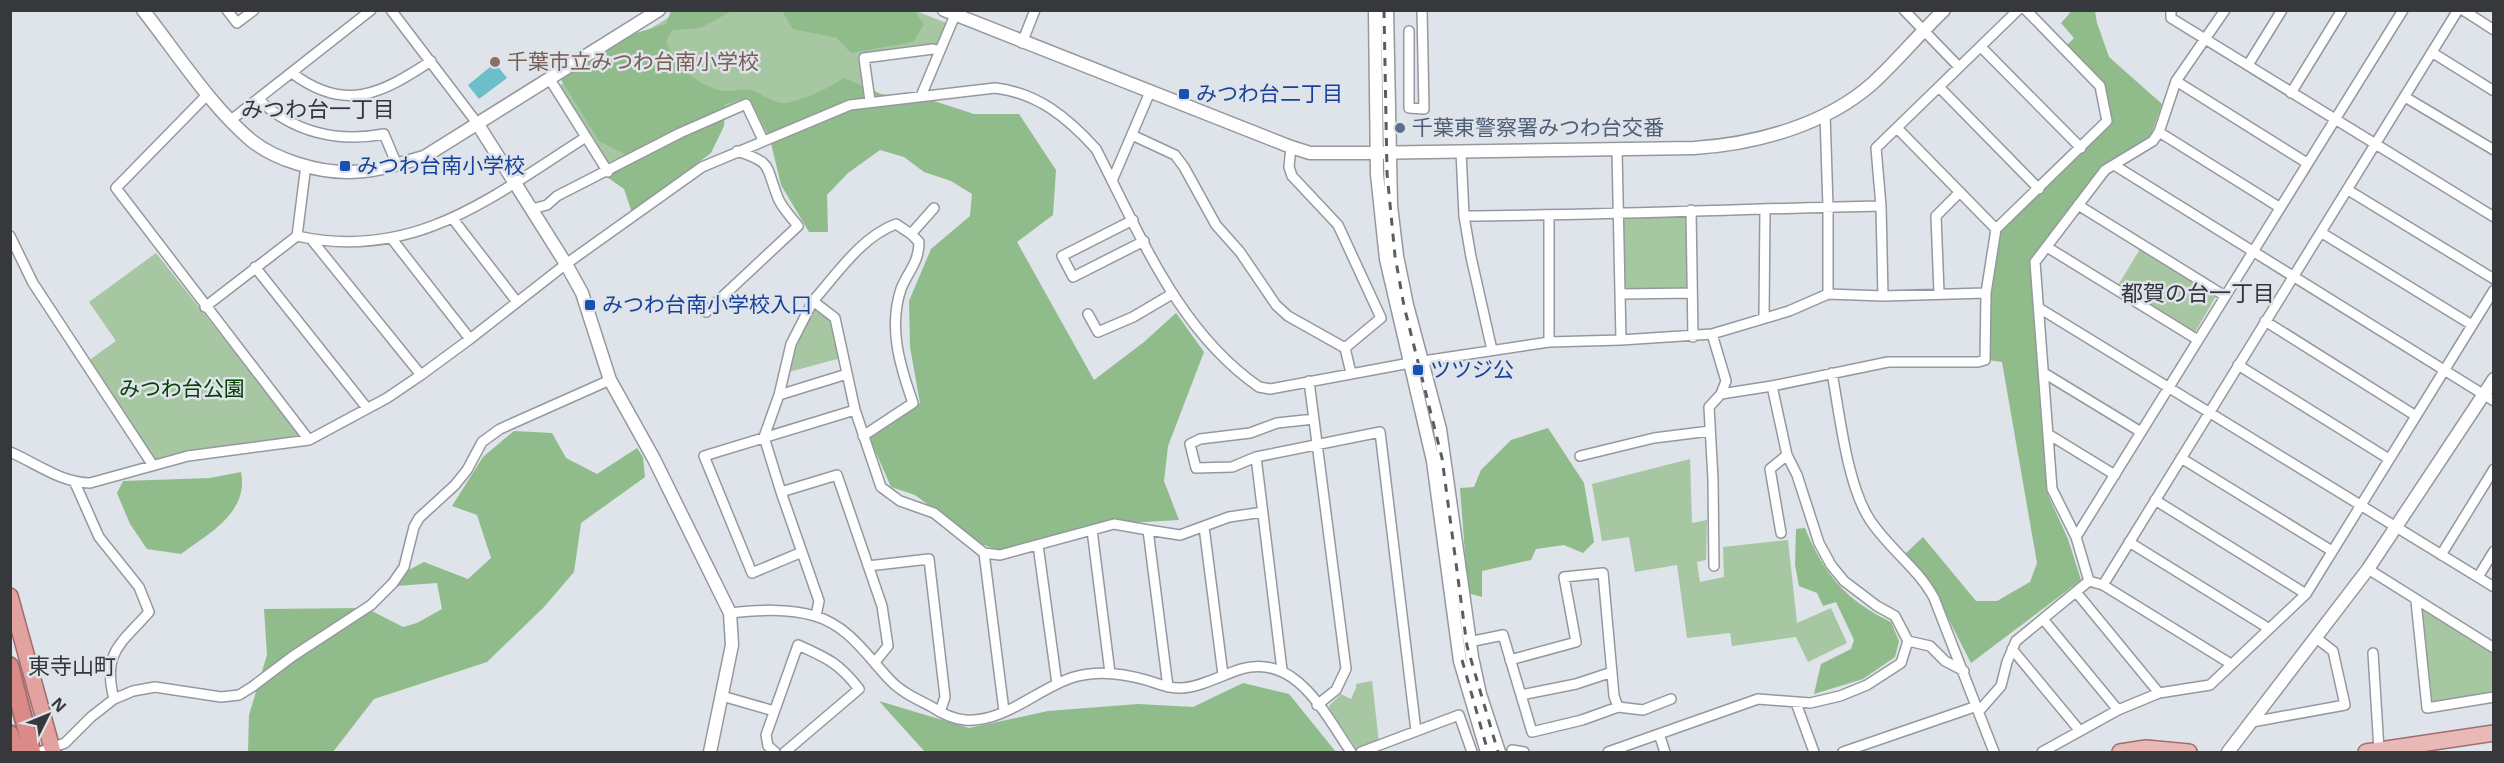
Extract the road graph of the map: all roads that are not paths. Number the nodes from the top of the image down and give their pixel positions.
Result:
1 (227, 10) edge
2 (254, 10) edge
3 (371, 10) edge
4 (391, 10) edge
5 (659, 10) edge
6 (1035, 10) edge
7 (1375, 10) edge
8 (1387, 10) edge
9 (1422, 10) edge
10 (1904, 10) edge
11 (1944, 10) edge
12 (2018, 10) edge
13 (2026, 10) edge
14 (2171, 10) edge
15 (2225, 10) edge
16 (2282, 10) edge
17 (2342, 10) edge
18 (2403, 10) edge
19 (2460, 10) edge
20 (144, 11) edge
21 (949, 13) edge
22 (1408, 30) dead end
23 (1923, 30) junction
24 (2493, 30) edge
25 (2206, 40) junction
26 (1022, 43) junction
27 (1981, 47) junction
28 (940, 51) junction
29 (2433, 53) junction
30 (431, 62) junction
31 (2248, 66) junction
32 (1959, 67) junction
33 (292, 73) junction
34 (549, 78) junction
35 (2176, 81) junction
36 (1939, 87) junction
37 (2493, 91) edge
38 (1150, 92) junction
39 (2291, 93) junction
40 (208, 94) junction
41 (921, 96) junction
42 (2405, 97) junction
43 (258, 99) junction
44 (870, 101) junction
45 (1825, 114) junction
46 (231, 120) junction
47 (2336, 120) junction
48 (477, 123) junction
49 (1897, 128) junction
50 (2159, 132) junction
51 (1132, 135) junction
52 (586, 137) junction
53 (763, 140) junction
54 (2376, 145) junction
55 (1291, 147) junction
56 (2081, 147) junction
57 (1617, 150) junction
58 (2493, 150) edge
59 (737, 151) junction
60 (1461, 151) junction
61 (1383, 153) junction
62 (2307, 163) junction
63 (306, 165) junction
64 (398, 165) junction
65 (2114, 165) junction
66 (608, 172) junction
67 (1112, 181) junction
68 (515, 182) junction
69 (2039, 189) junction
70 (2348, 190) junction
71 (1960, 192) junction
72 (2078, 205) junction
73 (1881, 206) junction
74 (1828, 207) junction
75 (2279, 207) junction
76 (934, 208) dead end
77 (1765, 208) junction
78 (532, 209) junction
79 (1691, 210) junction
80 (1549, 215) junction
81 (1620, 215) junction
82 (1464, 216) junction
83 (2493, 217) edge
84 (453, 219) junction
85 (1133, 220) junction
86 (1996, 229) junction
87 (2322, 233) junction
88 (911, 234) junction
89 (10, 236) edge
90 (297, 236) junction
91 (311, 239) junction
92 (392, 239) junction
93 (1144, 241) junction
94 (2047, 247) junction
95 (2252, 252) junction
96 (566, 264) junction
97 (255, 267) junction
98 (2293, 277) junction
99 (2493, 279) edge
100 (2493, 290) edge
101 (1986, 292) junction
102 (1692, 293) junction
103 (1939, 293) junction
104 (1172, 294) junction
105 (1621, 294) junction
106 (1828, 294) junction
107 (1883, 296) junction
108 (2225, 296) junction
109 (813, 301) junction
110 (517, 302) junction
111 (205, 306) junction
112 (2039, 308) junction
113 (706, 312) dead end
114 (1088, 314) dead end
115 (1764, 318) junction
116 (2265, 321) junction
117 (2472, 325) junction
118 (1712, 334) junction
119 (1693, 337) junction
120 (470, 339) junction
121 (1621, 340) junction
122 (2198, 340) junction
123 (1549, 342) junction
124 (1345, 348) junction
125 (1492, 350) junction
126 (1416, 362) junction
127 (2238, 365) junction
128 (2444, 370) junction
129 (1832, 373) junction
130 (2044, 373) junction
131 (847, 374) junction
132 (1351, 374) junction
133 (421, 375) junction
134 (2493, 379) edge
135 (610, 380) junction
136 (1309, 381) junction
137 (1772, 386) junction
138 (2169, 387) junction
139 (1721, 394) junction
140 (779, 395) junction
141 (2488, 398) edge
142 (367, 408) junction
143 (855, 410) junction
144 (2210, 411) junction
145 (2416, 416) junction
146 (1314, 419) junction
147 (1710, 431) junction
148 (2141, 432) junction
149 (2048, 435) junction
150 (863, 436) junction
151 (764, 437) junction
152 (309, 440) junction
153 (1318, 444) junction
154 (10, 452) edge
155 (1787, 455) junction
156 (1580, 456) dead end
157 (1256, 457) junction
158 (2181, 458) junction
159 (2389, 459) junction
160 (152, 464) junction
161 (2493, 469) edge
162 (2115, 475) junction
163 (75, 483) junction
164 (781, 492) junction
165 (2155, 500) junction
166 (2361, 504) junction
167 (1263, 513) junction
168 (1204, 527) junction
169 (2397, 527) junction
170 (1092, 530) junction
171 (1148, 530) junction
172 (1781, 533) dead end
173 (2076, 537) junction
174 (2129, 542) junction
175 (1038, 545) junction
176 (2332, 551) junction
177 (2493, 551) edge
178 (802, 552) junction
179 (984, 554) junction
180 (2440, 555) junction
181 (868, 566) junction
182 (1714, 566) dead end
183 (2368, 569) junction
184 (2478, 577) junction
185 (2089, 581) junction
186 (2103, 585) junction
187 (2493, 587) edge
188 (2076, 592) junction
189 (2306, 594) junction
190 (10, 596) edge
191 (2416, 601) junction
192 (730, 613) junction
193 (816, 616) junction
194 (2043, 619) junction
195 (2268, 628) junction
196 (2315, 637) junction
197 (1908, 641) junction
198 (1469, 642) junction
199 (2493, 648) edge
200 (2012, 649) junction
201 (2373, 653) dead end
202 (1510, 660) junction
203 (875, 662) junction
204 (2231, 664) junction
205 (10, 666) edge
206 (1282, 670) junction
207 (1964, 671) junction
208 (1612, 672) junction
209 (1110, 673) junction
210 (1222, 675) junction
211 (1057, 684) junction
212 (1168, 687) junction
213 (2159, 693) junction
214 (1521, 695) junction
215 (722, 696) junction
216 (2493, 697) edge
217 (114, 699) junction
218 (1671, 699) dead end
219 (1796, 703) junction
220 (1317, 705) junction
221 (1618, 707) junction
222 (1978, 709) junction
223 (2118, 710) junction
224 (774, 711) junction
225 (1004, 711) junction
226 (940, 712) junction
227 (2252, 722) junction
228 (1416, 731) junction
229 (2080, 731) junction
230 (2493, 733) edge
231 (10, 734) edge
232 (1659, 734) junction
233 (2145, 750) edge
234 (2372, 751) edge
235 (44, 752) edge
236 (16, 753) edge
237 (710, 753) edge
238 (775, 753) edge
239 (785, 753) edge
240 (1351, 753) edge
241 (1361, 753) edge
242 (1472, 753) edge
243 (1487, 753) edge
244 (1499, 753) edge
245 (1513, 753) edge
246 (1524, 753) edge
247 (1608, 753) edge
248 (1665, 753) edge
249 (1814, 753) edge
250 (1843, 753) edge
251 (1994, 753) edge
252 (2042, 753) edge
253 (2120, 753) edge
254 (2188, 753) edge
255 (2228, 753) edge

1 - 2 street
3 - 33 street
4 - 30 street
5 - 34 street
6 - 26 street
7 - 61 street
8 - 61 street
9 - 22 street
10 - 23 street
11 - 23 street
12 - 27 street
13 - 56 street
14 - 25 street
15 - 25 street
16 - 31 street
17 - 39 street
18 - 47 street
19 - 24 street
19 - 29 street
20 - 40 street
21 - 26 street
21 - 28 street
23 - 32 street
23 - 45 street
25 - 31 street
25 - 35 street
26 - 38 street
27 - 32 street
27 - 56 street
28 - 41 street
28 - 44 street
29 - 37 street
29 - 42 street
30 - 33 street
30 - 48 street
31 - 39 street
32 - 36 street
33 - 43 street
34 - 48 street
34 - 52 street
35 - 50 street
35 - 62 street
36 - 49 street
36 - 69 street
38 - 51 street
38 - 55 street
39 - 47 street
40 - 46 street
40 - 111 street
41 - 44 street
41 - 67 street
42 - 54 street
42 - 58 street
43 - 46 street
43 - 64 street
44 - 53 street
45 - 57 street
45 - 74 street
46 - 63 street
47 - 54 street
47 - 62 street
48 - 64 street
48 - 68 street
49 - 71 street
49 - 73 street
50 - 65 street
50 - 75 street
51 - 67 street
51 - 124 street
52 - 66 street
52 - 68 street
53 - 59 street
53 - 66 street
54 - 70 street
54 - 83 street
55 - 61 street
55 - 124 street
56 - 69 street
57 - 60 street
57 - 81 street
59 - 96 street
59 - 113 street
60 - 61 street
60 - 82 street
61 - 126 street
62 - 75 street
63 - 64 street
63 - 90 street
65 - 72 street
65 - 95 street
66 - 78 street
67 - 85 street
68 - 78 street
68 - 84 street
69 - 86 street
70 - 87 street
70 - 99 street
71 - 86 street
71 - 103 street
72 - 94 street
72 - 108 street
73 - 74 street
73 - 107 street
74 - 77 street
74 - 106 street
75 - 95 street
76 - 88 street
77 - 79 street
77 - 115 street
78 - 96 street
79 - 81 street
79 - 102 street
80 - 81 street
80 - 82 street
80 - 123 street
81 - 105 street
82 - 125 street
84 - 92 street
84 - 110 street
85 - 93 street
85 - 93 street
86 - 101 street
87 - 98 street
87 - 117 street
88 - 109 street
88 - 150 street
89 - 160 street
90 - 91 street
90 - 97 street
91 - 92 street
91 - 133 street
92 - 120 street
93 - 104 street
94 - 112 street
94 - 122 street
95 - 98 street
95 - 108 street
96 - 110 street
96 - 135 street
97 - 111 street
97 - 142 street
98 - 116 street
98 - 128 street
100 - 117 street
101 - 103 street
101 - 129 street
102 - 105 street
102 - 119 street
103 - 107 street
104 - 114 street
104 - 136 street
105 - 121 street
106 - 107 street
106 - 115 street
108 - 122 street
109 - 131 street
109 - 140 street
110 - 120 street
111 - 152 street
112 - 130 street
112 - 138 street
115 - 118 street
116 - 127 street
116 - 145 street
117 - 128 street
118 - 119 street
118 - 139 street
119 - 121 street
120 - 133 street
121 - 123 street
122 - 138 street
123 - 125 street
124 - 132 street
125 - 126 street
126 - 132 street
126 - 198 street
126 - 243 street
127 - 144 street
127 - 159 street
128 - 141 street
128 - 145 street
129 - 137 street
129 - 207 street
130 - 148 street
130 - 149 street
131 - 140 street
131 - 143 street
132 - 136 street
133 - 142 street
134 - 141 street
135 - 192 street
135 - 217 street
136 - 146 street
137 - 139 street
137 - 155 street
138 - 144 street
138 - 148 street
139 - 147 street
140 - 151 street
141 - 169 street
142 - 152 street
143 - 150 street
143 - 151 street
144 - 158 street
144 - 166 street
145 - 159 street
146 - 153 street
146 - 157 street
147 - 156 street
147 - 182 street
148 - 162 street
149 - 162 street
149 - 173 street
150 - 179 street
151 - 164 street
151 - 178 street
152 - 160 street
153 - 157 street
153 - 220 street
153 - 228 street
154 - 163 street
155 - 172 street
155 - 197 street
157 - 167 street
158 - 165 street
158 - 176 street
159 - 166 street
160 - 163 street
161 - 180 street
162 - 173 street
163 - 217 street
164 - 178 street
164 - 181 street
165 - 174 street
165 - 189 street
166 - 169 street
166 - 176 street
167 - 168 street
167 - 206 street
168 - 171 street
168 - 210 street
169 - 180 street
169 - 183 street
170 - 171 street
170 - 175 street
170 - 209 street
171 - 212 street
173 - 185 street
174 - 186 street
174 - 195 street
175 - 179 street
175 - 211 street
176 - 189 street
177 - 184 street
178 - 193 street
179 - 225 street
180 - 184 street
181 - 203 street
181 - 226 street
183 - 191 street
183 - 196 street
184 - 187 street
185 - 186 street
185 - 188 street
186 - 204 street
188 - 194 street
188 - 213 street
189 - 195 street
190 - 235 highway
191 - 199 street
191 - 216 street
192 - 193 street
192 - 215 street
193 - 203 street
194 - 200 street
194 - 223 street
195 - 204 street
196 - 227 street
196 - 227 street
197 - 207 street
197 - 219 street
198 - 202 street
198 - 244 street
200 - 222 street
200 - 229 street
201 - 234 street
202 - 208 street
202 - 214 street
203 - 226 street
204 - 213 street
205 - 235 highway
206 - 210 street
206 - 220 street
207 - 222 street
208 - 214 street
208 - 221 street
209 - 211 street
209 - 212 street
210 - 212 street
211 - 225 street
213 - 223 street
214 - 221 street
215 - 224 street
215 - 237 street
217 - 235 street
218 - 221 street
219 - 232 street
219 - 249 street
220 - 240 street
222 - 250 street
222 - 251 street
223 - 229 street
224 - 238 street
224 - 239 street
225 - 226 street
227 - 255 street
228 - 241 street
228 - 242 street
229 - 252 street
230 - 234 main road
231 - 236 highway
232 - 247 street
232 - 248 street
233 - 253 main road
233 - 254 main road
245 - 246 street

